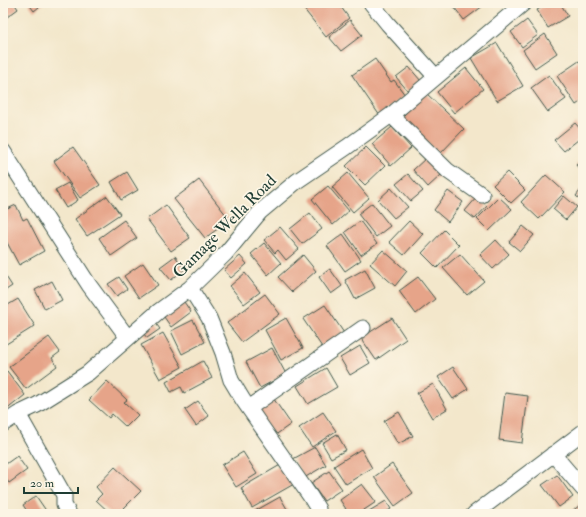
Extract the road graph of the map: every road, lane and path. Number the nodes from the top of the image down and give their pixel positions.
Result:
1 (371, 3) edge
2 (524, 3) edge
3 (436, 77) junction
4 (391, 115) junction
5 (3, 151) edge
6 (482, 195) dead end
7 (190, 288) junction
8 (363, 328) dead end
9 (128, 338) junction
10 (249, 408) junction
11 (18, 414) junction
12 (3, 424) edge
13 (583, 432) edge
14 (553, 454) junction
15 (583, 489) edge
16 (69, 514) edge
17 (317, 514) edge
18 (474, 514) edge

1 - 3 street
2 - 3 street, Gamage Wella Road
3 - 4 street, Gamage Wella Road
4 - 6 street
4 - 7 street, Gamage Wella Road
5 - 9 street
7 - 9 street, Gamage Wella Road
7 - 10 street
8 - 10 street
9 - 11 street, Gamage Wella Road
10 - 17 street
11 - 12 street, Gamage Wella Road
11 - 16 street
13 - 14 street
14 - 15 street
14 - 18 street

